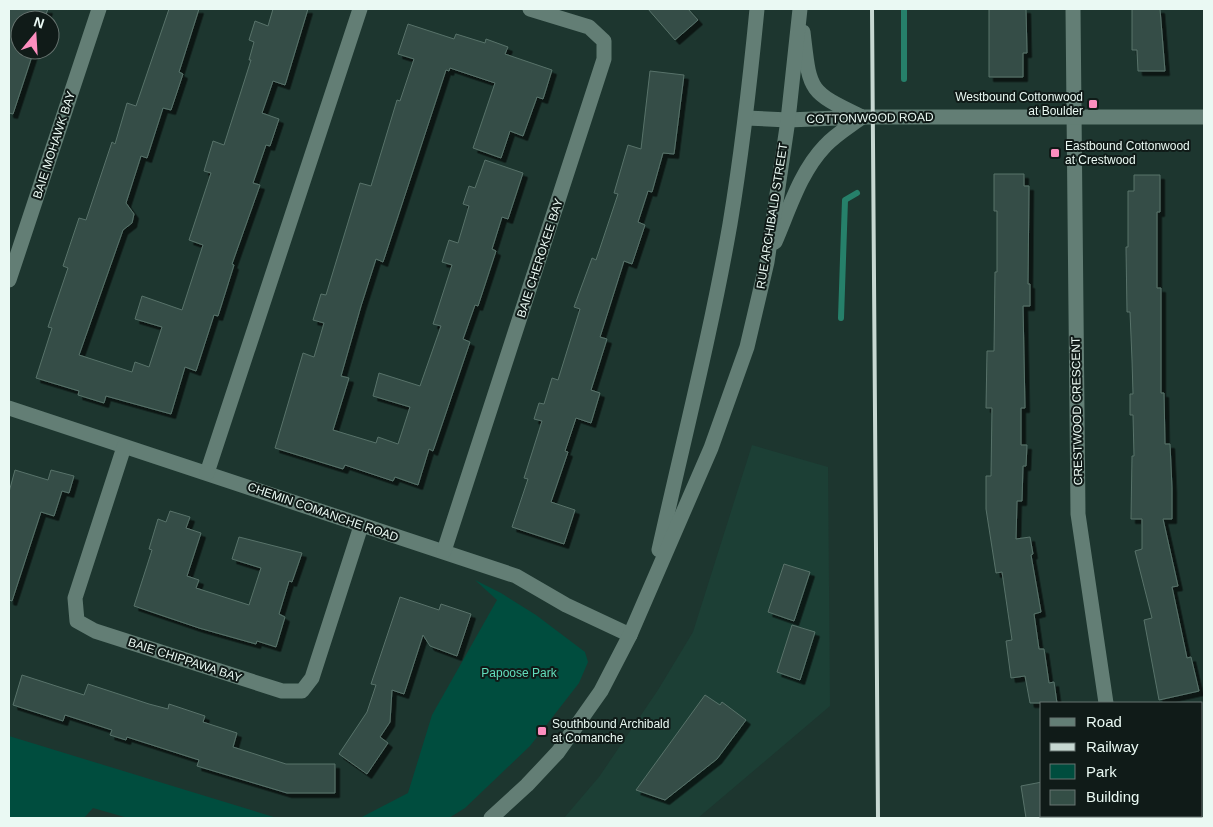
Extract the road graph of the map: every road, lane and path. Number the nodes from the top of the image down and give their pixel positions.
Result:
1 (99, 9) edge
2 (360, 9) edge
3 (530, 9) edge
4 (757, 9) edge
5 (800, 9) edge
6 (1073, 9) edge
7 (1074, 116) junction
8 (862, 117) junction
9 (1204, 117) edge
10 (746, 118) junction
11 (788, 120) junction
12 (767, 262) junction
13 (9, 280) edge
14 (9, 408) edge
15 (124, 447) junction
16 (208, 473) junction
17 (361, 526) junction
18 (444, 552) junction
19 (652, 584) junction
20 (630, 635) junction
21 (1106, 702) edge
22 (491, 818) edge

1 - 13 street, BAIE MOHAWK BAY
2 - 16 street
3 - 18 street, BAIE CHEROKEE BAY
4 - 10 street, RUE ARCHIBALD STREET
5 - 8 street
5 - 11 street, RUE ARCHIBALD STREET
6 - 7 street, CRESTWOOD CRESCENT
7 - 8 street, COTTONWOOD ROAD
7 - 9 street, COTTONWOOD ROAD
7 - 21 street, CRESTWOOD CRESCENT
8 - 11 street, COTTONWOOD ROAD
8 - 12 street
10 - 11 street, COTTONWOOD ROAD
10 - 19 street, RUE ARCHIBALD STREET
11 - 12 street, RUE ARCHIBALD STREET
12 - 19 street, RUE ARCHIBALD STREET
14 - 15 street, CHEMIN COMANCHE ROAD
15 - 16 street, CHEMIN COMANCHE ROAD
15 - 17 street, BAIE CHIPPAWA BAY
16 - 17 street, CHEMIN COMANCHE ROAD
17 - 18 street, CHEMIN COMANCHE ROAD
18 - 20 street, CHEMIN COMANCHE ROAD
19 - 20 street, RUE ARCHIBALD STREET
20 - 22 street, RUE ARCHIBALD STREET

